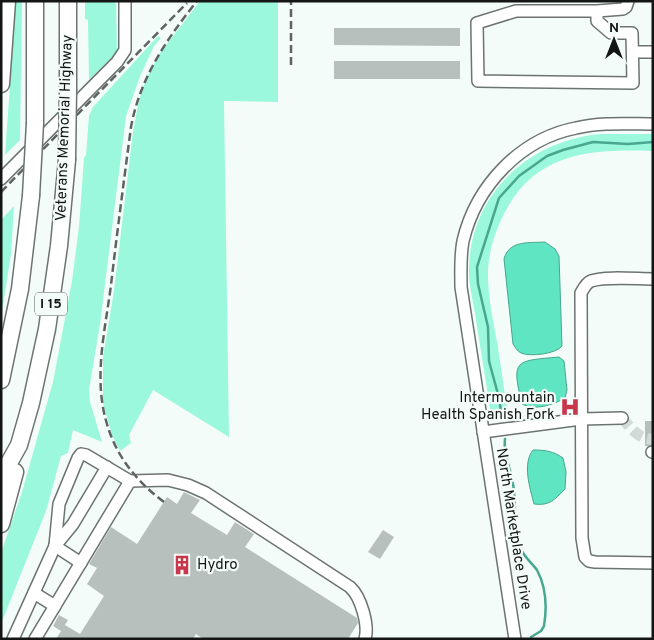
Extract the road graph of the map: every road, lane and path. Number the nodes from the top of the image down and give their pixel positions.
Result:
1 (7, 1) edge
2 (35, 1) edge
3 (68, 1) edge
4 (125, 1) edge
5 (628, 1) edge
6 (597, 11) junction
7 (633, 52) junction
8 (653, 52) edge
9 (1, 84) edge
10 (653, 124) edge
11 (1, 179) edge
12 (653, 279) edge
13 (1, 380) edge
14 (622, 418) dead end
15 (581, 419) junction
16 (483, 432) junction
17 (19, 445) junction
18 (107, 467) junction
19 (130, 481) junction
20 (1, 486) edge
21 (1, 524) edge
22 (55, 546) junction
23 (81, 563) junction
24 (653, 563) edge
25 (34, 593) junction
26 (55, 606) junction
27 (13, 639) edge
28 (34, 639) edge
29 (365, 639) edge
30 (515, 639) edge

1 - 9 highway
2 - 13 highway, Veterans Memorial Highway / I 15, bridge
3 - 17 highway, Veterans Memorial Highway / I 15, bridge
4 - 11 street
5 - 6 street
6 - 7 street
6 - 7 street
7 - 8 street
10 - 16 street, North Marketplace Drive
12 - 15 street
14 - 15 street
15 - 16 street
15 - 24 street
16 - 30 street, North Marketplace Drive
17 - 20 highway, Veterans Memorial Highway / I 15
17 - 21 highway
18 - 19 street
18 - 22 street
18 - 22 street
19 - 23 street
19 - 29 street
22 - 23 street
22 - 25 street
23 - 26 street
25 - 26 street
25 - 27 street
26 - 28 street

